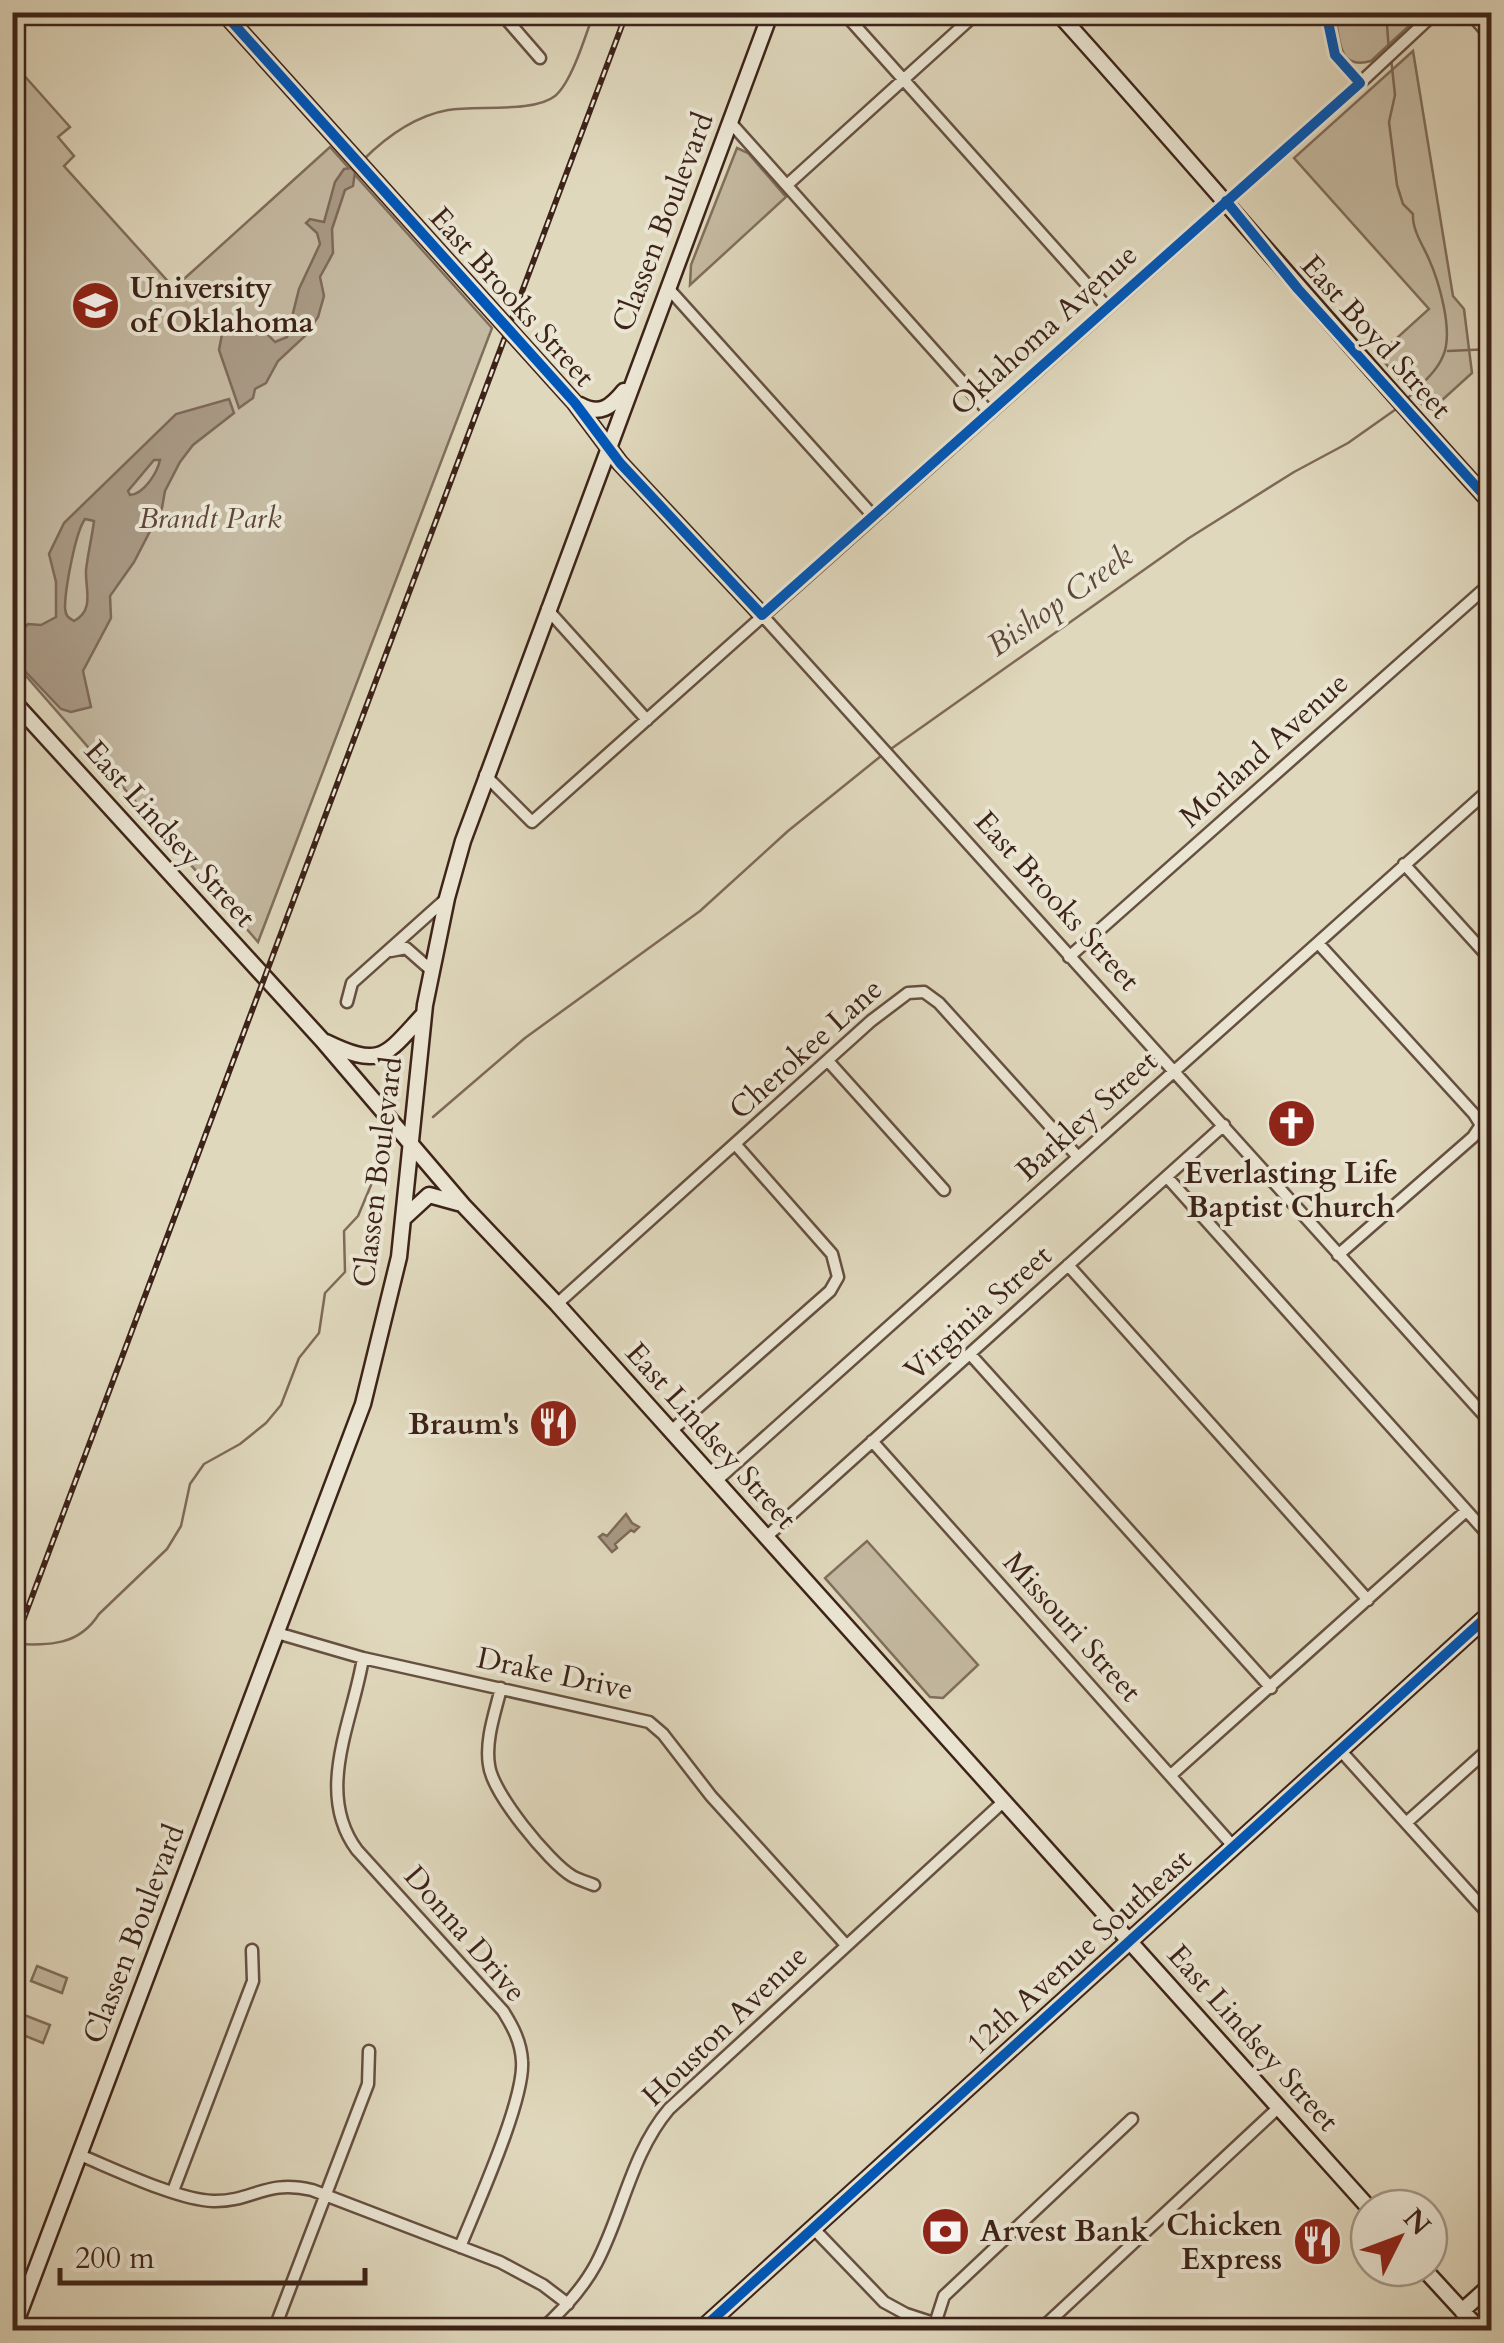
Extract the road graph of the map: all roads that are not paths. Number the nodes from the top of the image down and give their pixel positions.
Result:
1 (222, 12) edge
2 (771, 12) edge
3 (842, 12) edge
4 (978, 12) edge
5 (1058, 12) edge
6 (1326, 12) edge
7 (1436, 12) edge
8 (1469, 12) edge
9 (506, 15) edge
10 (1492, 38) edge
11 (540, 58) dead end
12 (904, 80) junction
13 (1360, 84) junction
14 (730, 122) junction
15 (787, 185) junction
16 (1226, 201) junction
17 (668, 288) junction
18 (1106, 307) junction
19 (632, 383) junction
20 (575, 402) junction
21 (989, 412) junction
22 (608, 446) junction
23 (633, 476) junction
24 (594, 483) junction
25 (1492, 504) edge
26 (874, 517) junction
27 (1492, 582) edge
28 (547, 609) junction
29 (762, 615) junction
30 (12, 700) edge
31 (647, 720) junction
32 (486, 775) junction
33 (1492, 786) edge
34 (1404, 864) junction
35 (447, 898) junction
36 (1318, 942) junction
37 (386, 953) junction
38 (1070, 957) junction
39 (1492, 961) edge
40 (431, 970) junction
41 (347, 1002) dead end
42 (424, 1014) junction
43 (322, 1040) junction
44 (829, 1062) junction
45 (1175, 1071) junction
46 (1224, 1125) junction
47 (410, 1144) junction
48 (736, 1145) junction
49 (1078, 1157) junction
50 (1167, 1177) junction
51 (944, 1190) dead end
52 (463, 1205) junction
53 (404, 1218) junction
54 (1338, 1255) junction
55 (1068, 1265) junction
56 (557, 1304) junction
57 (970, 1354) junction
58 (1492, 1424) edge
59 (670, 1432) junction
60 (872, 1442) junction
61 (715, 1482) junction
62 (1466, 1511) junction
63 (765, 1538) junction
64 (1492, 1539) edge
65 (1368, 1600) junction
66 (1492, 1612) edge
67 (277, 1633) junction
68 (363, 1658) junction
69 (501, 1688) junction
70 (1270, 1688) junction
71 (1492, 1746) edge
72 (1340, 1750) junction
73 (1171, 1775) junction
74 (1004, 1802) junction
75 (1406, 1823) junction
76 (1233, 1846) junction
77 (594, 1885) dead end
78 (1492, 1918) edge
79 (1128, 1940) junction
80 (846, 1946) junction
81 (252, 1950) dead end
82 (368, 2051) dead end
83 (1278, 2108) junction
84 (1132, 2119) dead end
85 (80, 2155) junction
86 (1351, 2188) edge
87 (173, 2191) junction
88 (327, 2195) junction
89 (813, 2228) junction
90 (460, 2247) junction
91 (1492, 2284) edge
92 (1442, 2288) edge
93 (568, 2304) junction
94 (1462, 2311) junction
95 (934, 2327) edge
96 (13, 2330) edge
97 (274, 2330) edge
98 (541, 2330) edge
99 (700, 2330) edge
100 (955, 2330) edge
101 (1040, 2330) edge
102 (1480, 2330) edge

1 - 20 street, East Brooks Street
2 - 14 street, Classen Boulevard
3 - 12 street
4 - 12 street
5 - 16 street, East Boyd Street
6 - 13 street
7 - 13 street, Oklahoma Avenue
8 - 10 street
9 - 11 street
12 - 15 street
12 - 18 street
13 - 16 street, Oklahoma Avenue
14 - 15 street
14 - 17 street, Classen Boulevard
15 - 21 street
16 - 18 street, Oklahoma Avenue
16 - 25 street, East Boyd Street
17 - 19 street, Classen Boulevard
17 - 26 street
18 - 21 street, Oklahoma Avenue
19 - 20 street
19 - 22 street, Classen Boulevard
20 - 22 street, East Brooks Street
21 - 26 street, Oklahoma Avenue
22 - 23 street, East Brooks Street
22 - 24 street, Classen Boulevard
23 - 24 street
23 - 29 street, East Brooks Street
24 - 28 street, Classen Boulevard
26 - 29 street, Oklahoma Avenue
27 - 38 street, Morland Avenue
28 - 31 street
28 - 32 street, Classen Boulevard
29 - 31 street, Oklahoma Avenue
29 - 38 street, East Brooks Street
30 - 43 street, East Lindsey Street
31 - 32 street, Oklahoma Avenue
32 - 35 street, Classen Boulevard
33 - 34 street, Barkley Street
34 - 36 street, Barkley Street
34 - 39 street
35 - 37 street
35 - 40 street, Classen Boulevard
36 - 45 street, Barkley Street
36 - 54 street
37 - 40 street
37 - 41 street
38 - 45 street, East Brooks Street
40 - 42 street, Classen Boulevard
42 - 43 street
42 - 47 street, Classen Boulevard
43 - 47 street, East Lindsey Street
44 - 48 street, Cherokee Lane
44 - 49 street, Cherokee Lane
44 - 51 street
45 - 46 street, East Brooks Street
45 - 49 street, Barkley Street
46 - 50 street, Virginia Street
46 - 54 street, East Brooks Street
47 - 52 street, East Lindsey Street
47 - 53 street, Classen Boulevard
48 - 56 street, Cherokee Lane
48 - 59 street
49 - 61 street, Barkley Street
50 - 55 street, Virginia Street
50 - 62 street
52 - 53 street
52 - 56 street, East Lindsey Street
53 - 67 street, Classen Boulevard
54 - 58 street, East Brooks Street
55 - 57 street, Virginia Street
55 - 65 street
56 - 59 street, East Lindsey Street
57 - 60 street, Virginia Street
57 - 70 street
59 - 61 street, East Lindsey Street
60 - 63 street, Virginia Street
60 - 73 street, Missouri Street
61 - 63 street, East Lindsey Street
62 - 64 street
62 - 65 street
63 - 74 street, East Lindsey Street
65 - 70 street
66 - 72 main road, 12th Avenue Southeast
67 - 68 street, Drake Drive
67 - 85 street, Classen Boulevard
68 - 69 street, Drake Drive
68 - 90 street, Donna Drive
69 - 77 street
69 - 80 street, Drake Drive
70 - 73 street
71 - 75 street
72 - 75 street
72 - 76 main road, 12th Avenue Southeast
73 - 76 street, Missouri Street
74 - 79 street, East Lindsey Street
74 - 80 street, Houston Avenue
75 - 78 street
76 - 79 main road, 12th Avenue Southeast
79 - 83 street, East Lindsey Street
79 - 89 main road, 12th Avenue Southeast
80 - 93 street, Houston Avenue
81 - 87 street
82 - 88 street
83 - 86 street, East Lindsey Street
83 - 101 street
84 - 95 street
85 - 87 street
85 - 96 street, Classen Boulevard
87 - 88 street
88 - 90 street
88 - 97 street
89 - 95 street
89 - 99 main road, 12th Avenue Southeast
90 - 93 street
91 - 94 street
92 - 94 street
93 - 98 street, Houston Avenue
94 - 102 street
95 - 100 street

